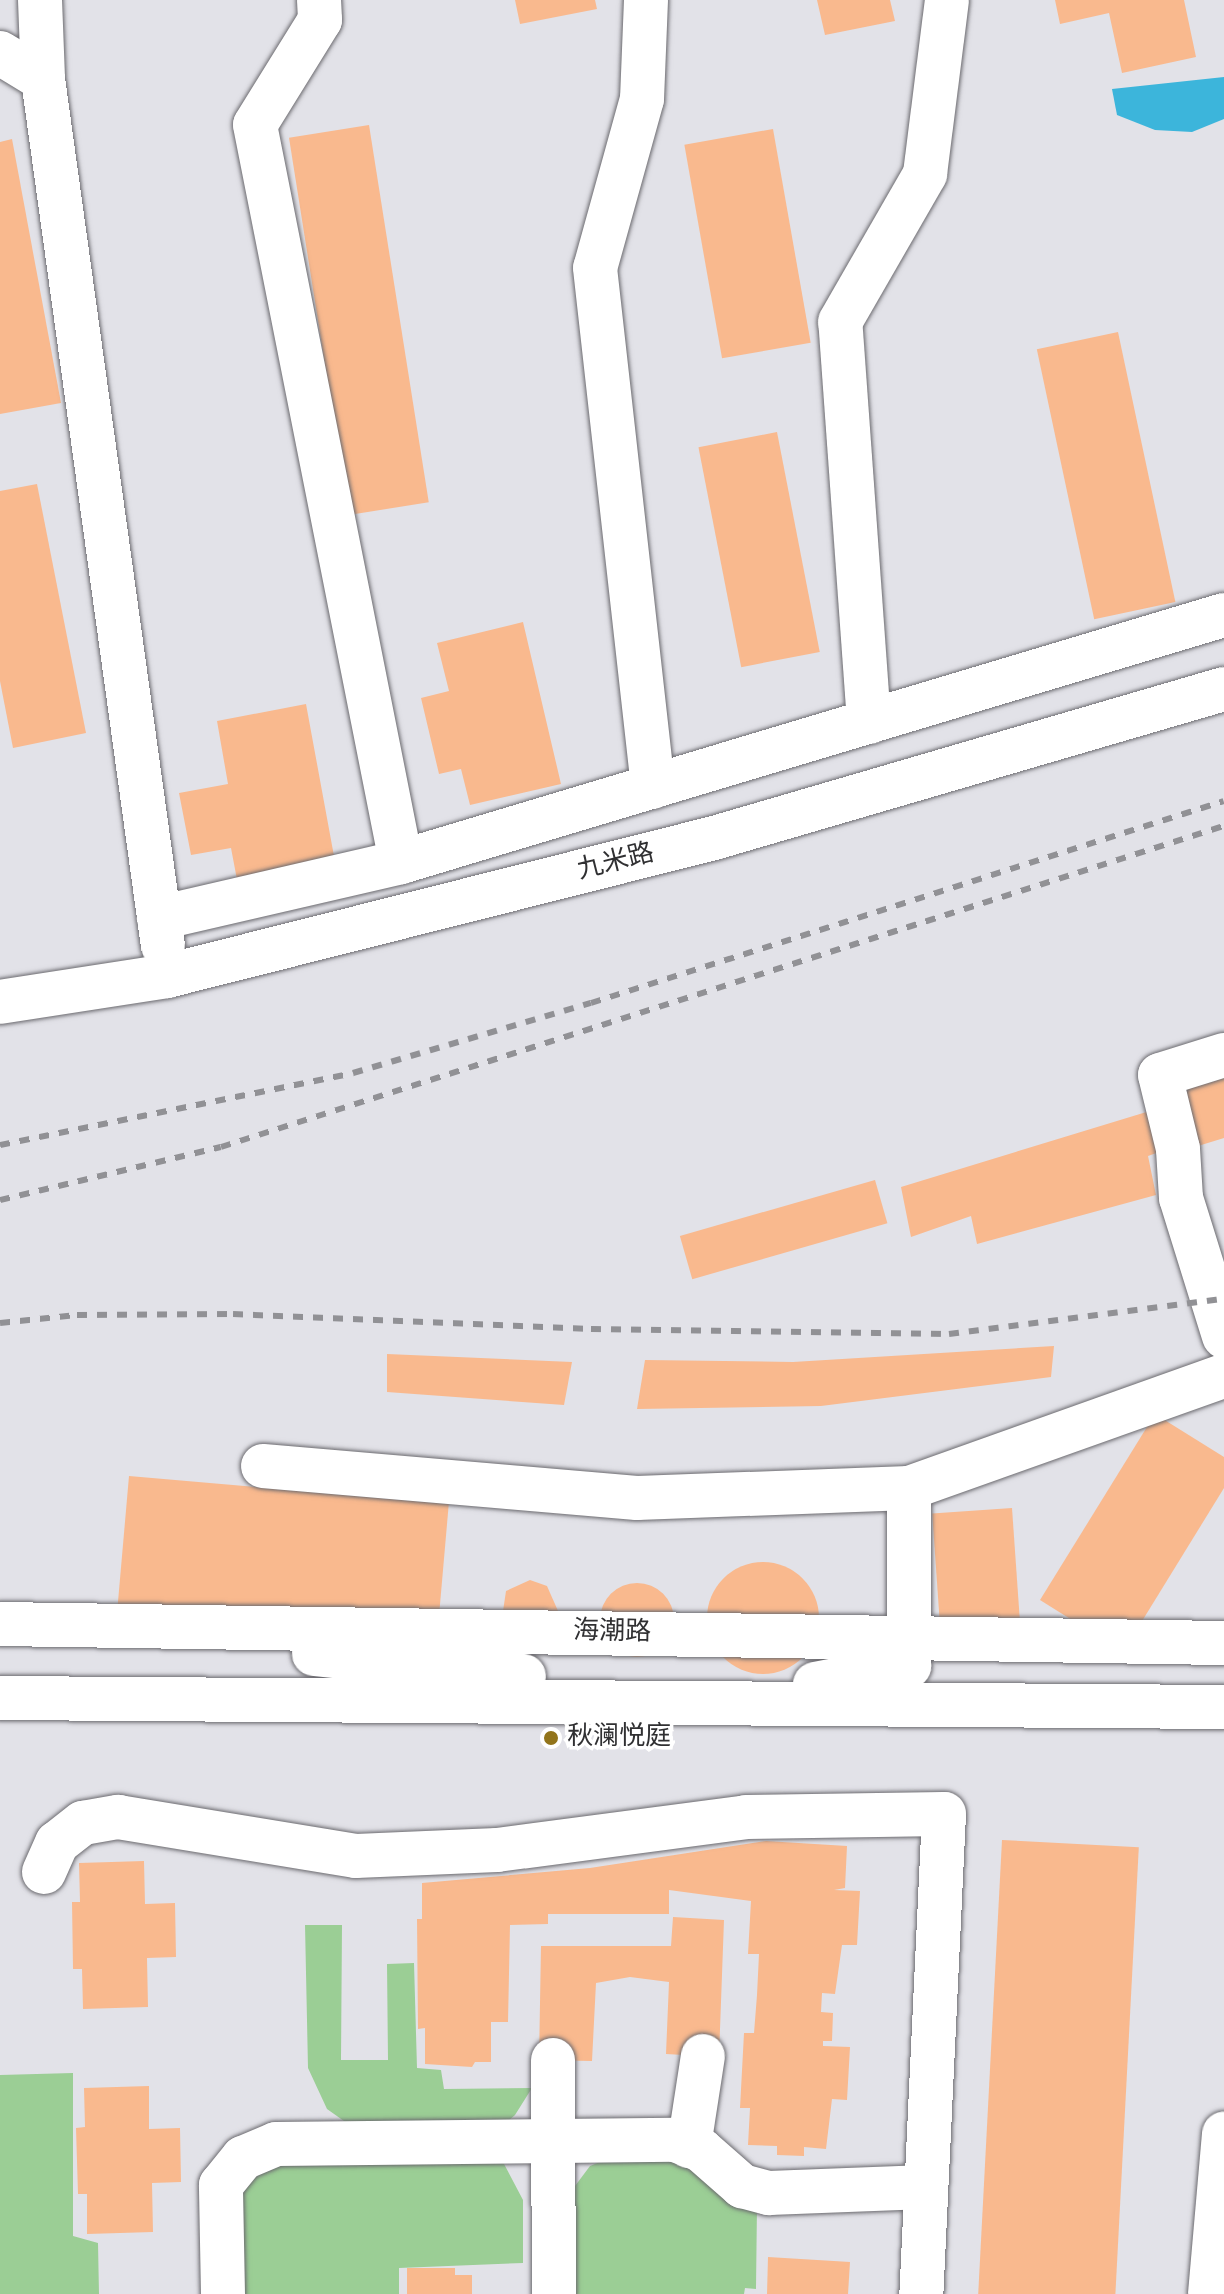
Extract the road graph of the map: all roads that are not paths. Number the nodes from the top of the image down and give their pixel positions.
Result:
1 (40, 0) edge
2 (319, 0) edge
3 (646, 0) edge
4 (947, 0) edge
5 (0, 53) edge
6 (43, 79) junction
7 (1224, 615) edge
8 (1224, 689) edge
9 (869, 722) junction
10 (653, 787) junction
11 (401, 862) junction
12 (159, 918) junction
13 (167, 976) junction
14 (0, 1002) edge
15 (1224, 1055) edge
16 (1224, 1336) edge
17 (1224, 1376) edge
18 (263, 1466) dead end
19 (909, 1488) junction
20 (0, 1624) edge
21 (1224, 1643) edge
22 (163, 1646) dead end
23 (0, 1698) edge
24 (1224, 1707) edge
25 (44, 1872) dead end
26 (703, 2056) dead end
27 (553, 2060) dead end
28 (1224, 2134) edge
29 (551, 2140) junction
30 (689, 2146) junction
31 (926, 2187) junction
32 (223, 2294) edge
33 (554, 2294) edge
34 (921, 2294) edge
35 (1210, 2294) edge

1 - 6 street
2 - 11 street
3 - 10 street
4 - 9 street
5 - 6 street
6 - 12 street
7 - 9 street
8 - 13 street, 九米路
9 - 10 street
10 - 11 street
11 - 12 street
12 - 13 street
13 - 14 street, 九米路
15 - 16 street
17 - 19 street
18 - 19 street
19 - 22 street
20 - 21 street, 海潮路
23 - 24 street
25 - 31 street
26 - 30 street
27 - 29 street
28 - 35 street
29 - 30 street
29 - 32 street
29 - 33 street
30 - 31 street
31 - 34 street

